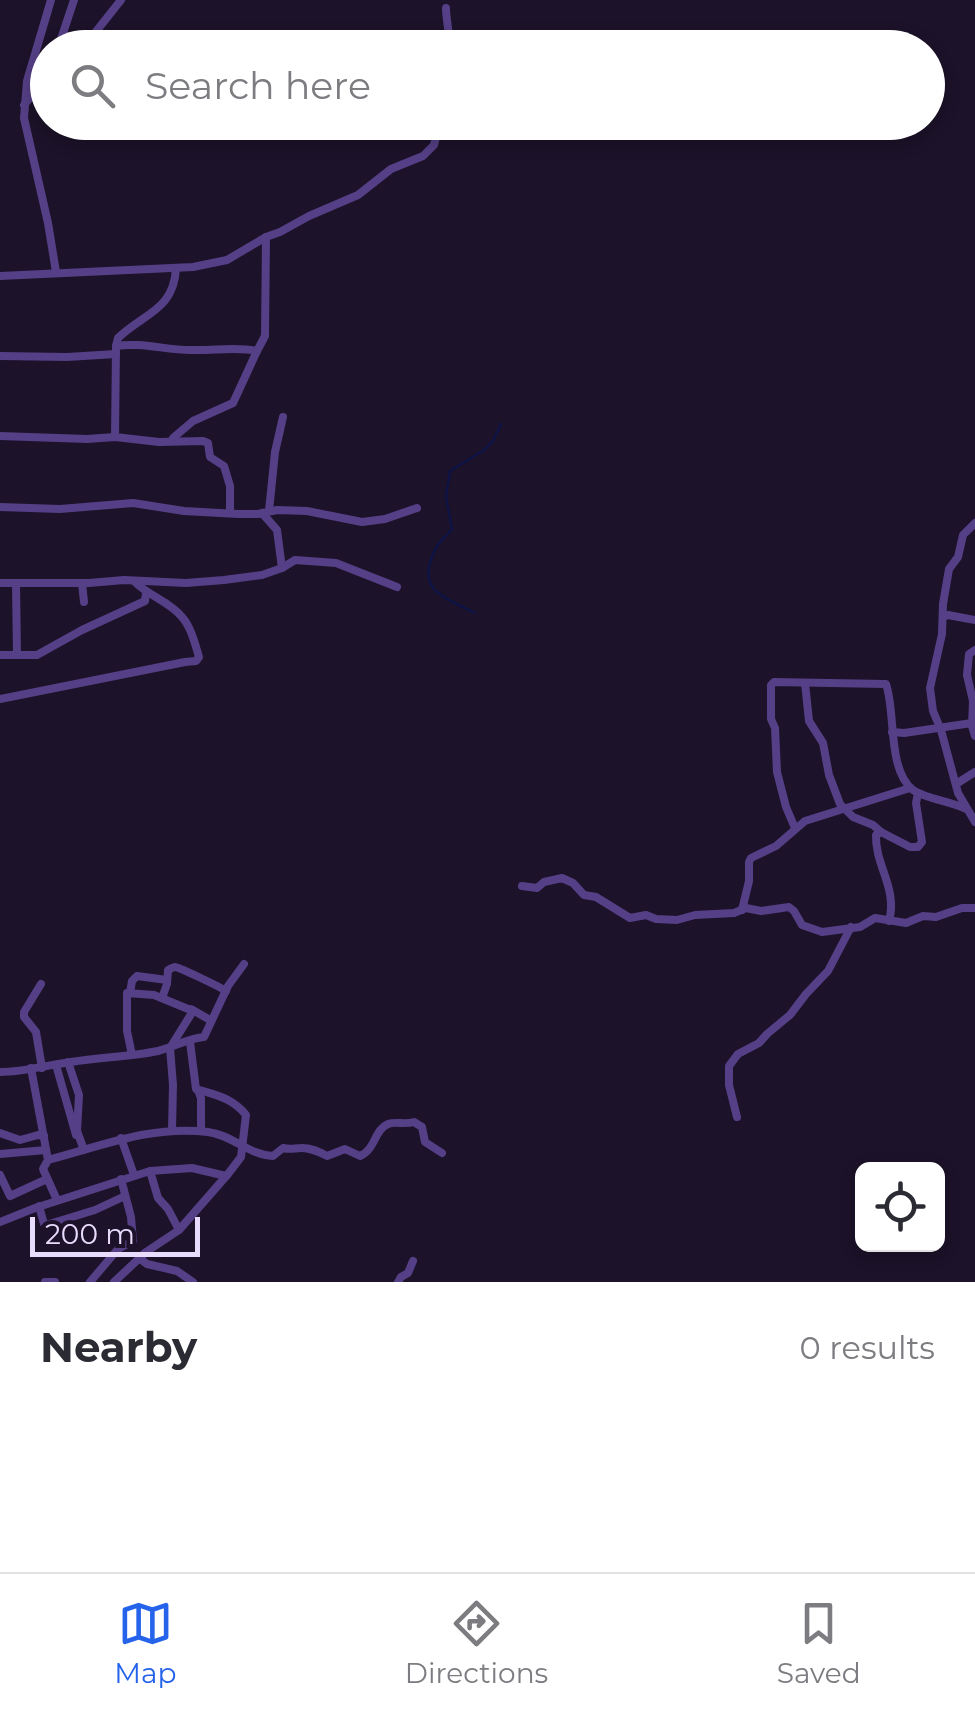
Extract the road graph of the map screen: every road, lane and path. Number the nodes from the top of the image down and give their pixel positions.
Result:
1 (51, 0) edge
2 (74, 0) edge
3 (121, 0) edge
4 (446, 8) dead end
5 (42, 30) edge
6 (64, 30) edge
7 (97, 30) edge
8 (447, 30) edge
9 (30, 77) edge
10 (30, 98) edge
11 (24, 105) junction
12 (435, 140) edge
13 (266, 237) junction
14 (176, 268) junction
15 (56, 272) junction
16 (0, 276) edge
17 (116, 350) junction
18 (257, 351) junction
19 (0, 356) edge
20 (283, 417) dead end
21 (0, 436) edge
22 (115, 436) junction
23 (169, 441) junction
24 (0, 507) edge
25 (416, 508) dead end
26 (266, 512) junction
27 (230, 513) junction
28 (975, 523) edge
29 (282, 568) junction
30 (134, 581) junction
31 (0, 583) edge
32 (82, 583) junction
33 (16, 584) junction
34 (397, 586) dead end
35 (146, 593) junction
36 (84, 602) dead end
37 (943, 617) junction
38 (975, 620) edge
39 (975, 650) edge
40 (0, 656) edge
41 (17, 656) junction
42 (804, 682) junction
43 (0, 699) edge
44 (973, 724) edge
45 (940, 727) junction
46 (892, 732) junction
47 (975, 736) edge
48 (975, 772) edge
49 (956, 784) junction
50 (914, 790) junction
51 (966, 809) junction
52 (844, 810) junction
53 (975, 822) edge
54 (795, 828) junction
55 (881, 832) junction
56 (522, 886) dead end
57 (975, 908) edge
58 (742, 910) junction
59 (889, 921) junction
60 (850, 927) junction
61 (244, 964) dead end
62 (167, 980) junction
63 (41, 984) dead end
64 (226, 990) junction
65 (130, 993) junction
66 (162, 998) junction
67 (193, 1011) junction
68 (210, 1020) junction
69 (190, 1042) junction
70 (170, 1048) junction
71 (132, 1055) junction
72 (68, 1062) junction
73 (56, 1065) junction
74 (31, 1068) junction
75 (42, 1068) junction
76 (0, 1072) edge
77 (198, 1090) junction
78 (737, 1117) dead end
79 (172, 1130) junction
80 (201, 1132) junction
81 (0, 1133) edge
82 (44, 1136) junction
83 (122, 1138) junction
84 (241, 1145) junction
85 (84, 1150) junction
86 (73, 1153) junction
87 (442, 1153) dead end
88 (0, 1154) edge
89 (47, 1156) junction
90 (150, 1171) junction
91 (134, 1175) junction
92 (226, 1176) junction
93 (47, 1179) junction
94 (121, 1179) junction
95 (1, 1180) edge
96 (125, 1196) junction
97 (57, 1200) junction
98 (39, 1206) junction
99 (0, 1222) edge
100 (179, 1230) junction
101 (139, 1258) junction
102 (414, 1261) dead end
103 (45, 1282) edge
104 (55, 1282) edge
105 (90, 1282) edge
106 (114, 1282) edge
107 (193, 1282) edge
108 (398, 1282) edge

1 - 5 street
2 - 6 street
3 - 7 street
4 - 8 street
9 - 11 street
10 - 11 street
11 - 15 street
12 - 13 street
13 - 14 street
13 - 18 street
14 - 15 street
14 - 17 street
15 - 16 street
17 - 18 street
17 - 19 street
17 - 22 street
18 - 23 street
20 - 26 street
21 - 22 street
22 - 23 street
23 - 27 street
24 - 27 street
25 - 26 street
26 - 27 street
26 - 29 street
28 - 37 street
29 - 30 street
29 - 34 street
30 - 32 street
30 - 35 street
31 - 33 street
32 - 33 street
32 - 36 street
33 - 41 street
35 - 41 street
35 - 43 street
37 - 38 street
37 - 45 street
39 - 44 street
40 - 41 street
42 - 46 street
42 - 52 street
42 - 54 street
44 - 45 street
44 - 47 street
45 - 46 street
45 - 49 street
46 - 50 street
48 - 49 street
49 - 51 street
50 - 51 street
50 - 52 street
50 - 55 street
51 - 53 street
52 - 54 street
52 - 55 street
54 - 58 street
55 - 59 street
56 - 58 street
57 - 59 street
58 - 60 street
59 - 60 street
60 - 78 street
61 - 64 street
62 - 64 street
62 - 65 street
62 - 66 street
63 - 75 street
64 - 68 street
65 - 66 street
65 - 71 street
66 - 67 street
67 - 68 street
67 - 70 street
68 - 69 street
69 - 70 street
69 - 77 street
70 - 71 street
70 - 79 street
71 - 72 street
72 - 73 street
72 - 85 street
73 - 75 street
73 - 86 street
74 - 75 street
74 - 76 street
74 - 82 street
77 - 80 street
77 - 84 street
79 - 80 street
79 - 83 street
80 - 84 street
81 - 82 street
82 - 89 street
83 - 85 street
83 - 91 street
84 - 87 street
84 - 92 street
85 - 86 street
86 - 89 street
88 - 89 street
89 - 93 street
90 - 91 street
90 - 92 street
90 - 100 street
91 - 94 street
92 - 100 street
93 - 95 street
93 - 97 street
94 - 96 street
94 - 97 street
96 - 98 street
96 - 105 street
97 - 98 street
98 - 99 street
100 - 101 street
101 - 106 street
101 - 107 street
102 - 108 street
103 - 104 street

